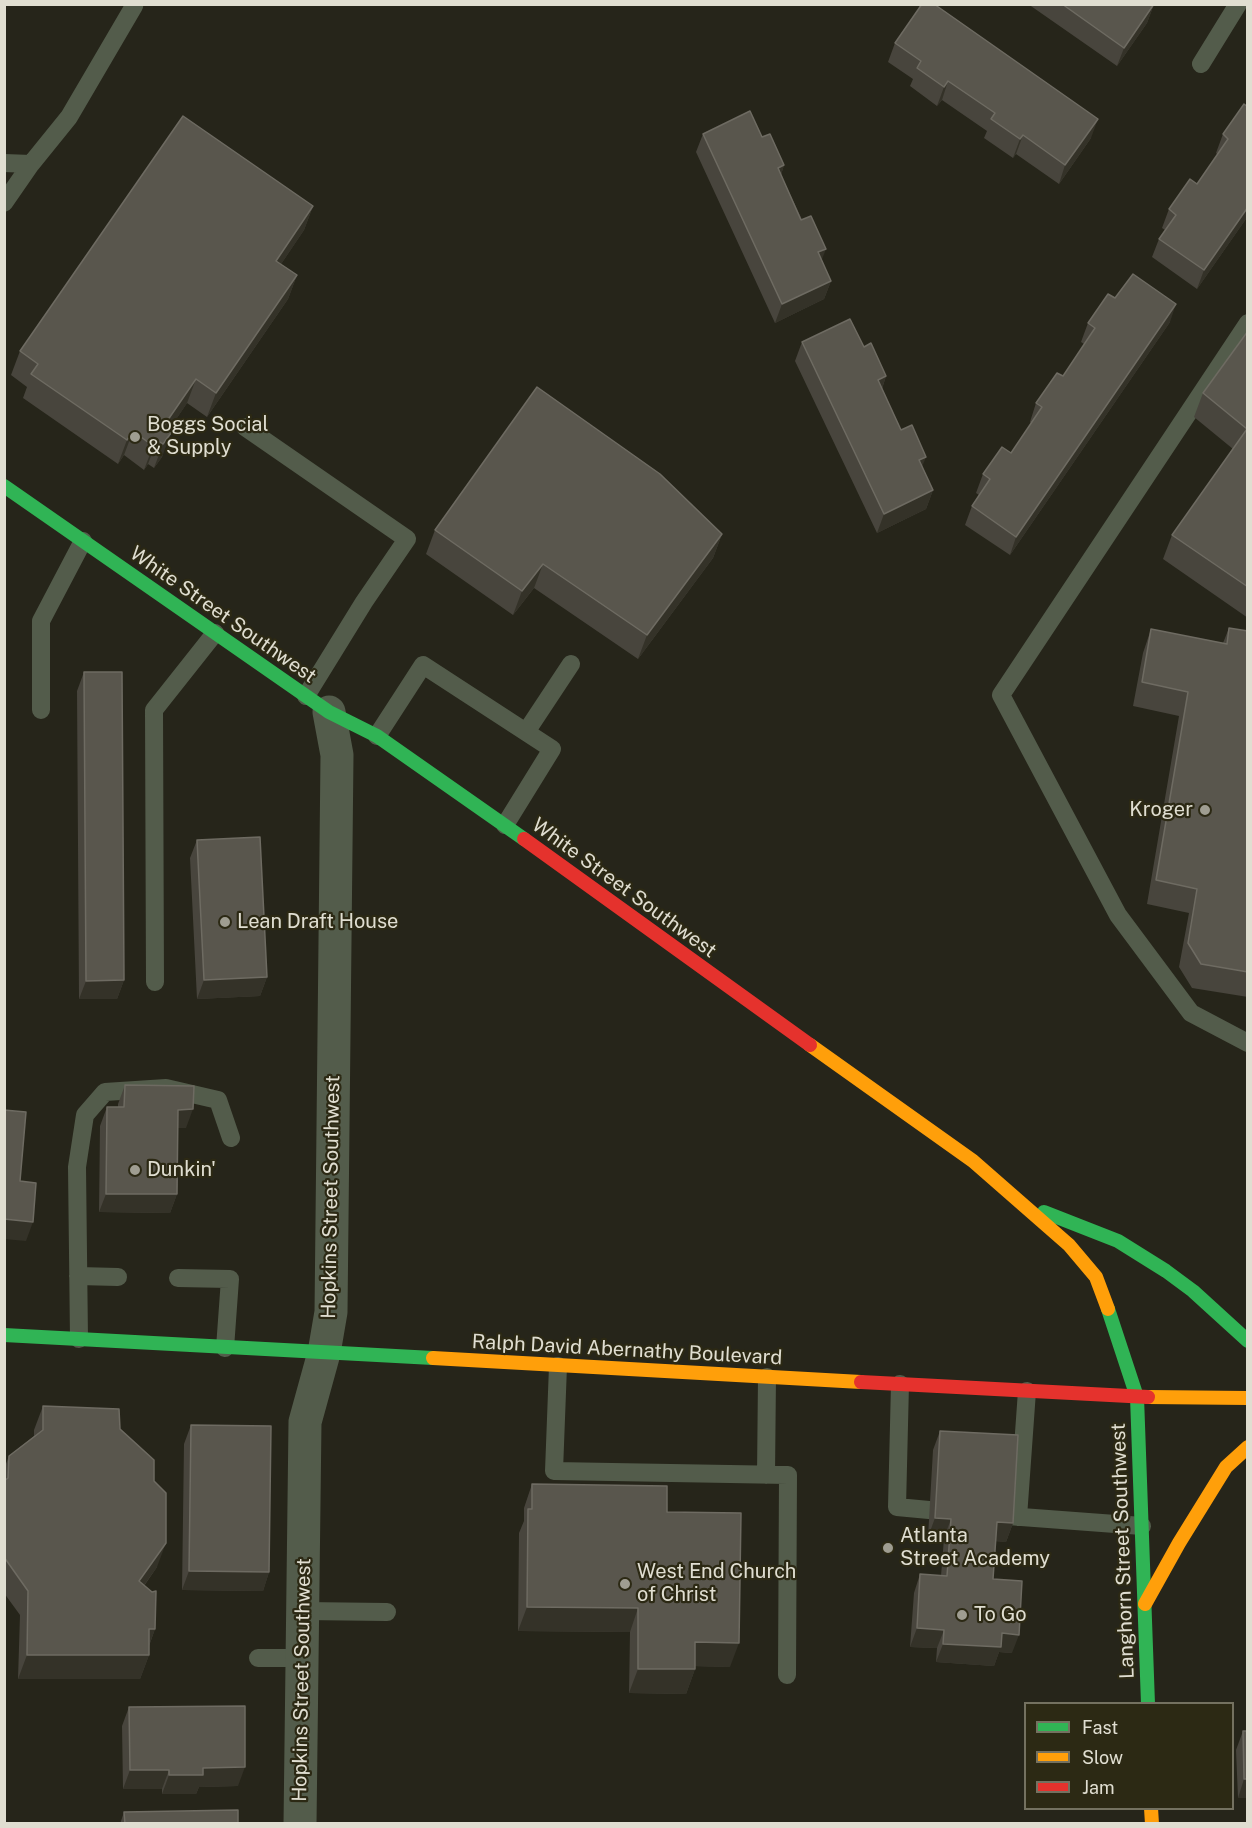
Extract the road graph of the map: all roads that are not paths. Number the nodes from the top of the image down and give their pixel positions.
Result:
1 (132, 4) edge
2 (1238, 4) edge
3 (1201, 64) dead end
4 (4, 163) edge
5 (31, 164) junction
6 (4, 203) edge
7 (1248, 323) edge
8 (245, 427) dead end
9 (4, 486) edge
10 (83, 541) junction
11 (215, 633) junction
12 (571, 664) dead end
13 (317, 704) junction
14 (41, 710) dead end
15 (526, 732) junction
16 (377, 736) junction
17 (505, 825) junction
18 (155, 982) dead end
19 (1248, 1043) edge
20 (231, 1138) dead end
21 (1019, 1202) junction
22 (78, 1276) junction
23 (118, 1277) dead end
24 (178, 1278) dead end
25 (4, 1335) edge
26 (79, 1339) junction
27 (1248, 1341) edge
28 (225, 1348) junction
29 (324, 1353) junction
30 (558, 1366) junction
31 (767, 1377) junction
32 (900, 1384) junction
33 (1026, 1391) junction
34 (1137, 1396) junction
35 (1248, 1398) edge
36 (1248, 1447) edge
37 (766, 1475) junction
38 (929, 1510) dead end
39 (1142, 1526) junction
40 (1144, 1606) junction
41 (303, 1611) junction
42 (387, 1612) dead end
43 (258, 1658) dead end
44 (302, 1658) junction
45 (787, 1675) dead end
46 (1148, 1702) edge
47 (300, 1824) edge

1 - 5 lane
2 - 3 lane
4 - 5 lane
5 - 6 lane
7 - 19 lane
8 - 13 lane
9 - 10 street, White Street Southwest
10 - 11 street, White Street Southwest
10 - 14 lane
11 - 13 street, White Street Southwest
11 - 18 lane
12 - 15 lane
13 - 16 street, White Street Southwest
13 - 29 street, Hopkins Street Southwest
15 - 16 lane
15 - 17 lane
16 - 17 street, White Street Southwest
17 - 21 street, White Street Southwest
20 - 22 lane
21 - 27 street
21 - 34 street, White Street Southwest
22 - 23 lane
22 - 26 lane
24 - 28 lane
25 - 26 street, Ralph David Abernathy Boulevard
26 - 28 street, Ralph David Abernathy Boulevard
28 - 29 street, Ralph David Abernathy Boulevard
29 - 30 street, Ralph David Abernathy Boulevard
29 - 41 street, Hopkins Street Southwest
30 - 31 street, Ralph David Abernathy Boulevard
30 - 37 lane
31 - 32 street, Ralph David Abernathy Boulevard
31 - 37 lane
32 - 33 street, Ralph David Abernathy Boulevard
32 - 38 lane
33 - 34 street, Ralph David Abernathy Boulevard
33 - 39 lane
34 - 35 street, Ralph David Abernathy Boulevard
34 - 39 street, Langhorn Street Southwest
36 - 40 street
37 - 45 lane
39 - 40 street, Langhorn Street Southwest
40 - 46 street, Langhorn Street Southwest
41 - 42 lane
41 - 44 street, Hopkins Street Southwest
43 - 44 lane
44 - 47 street, Hopkins Street Southwest

